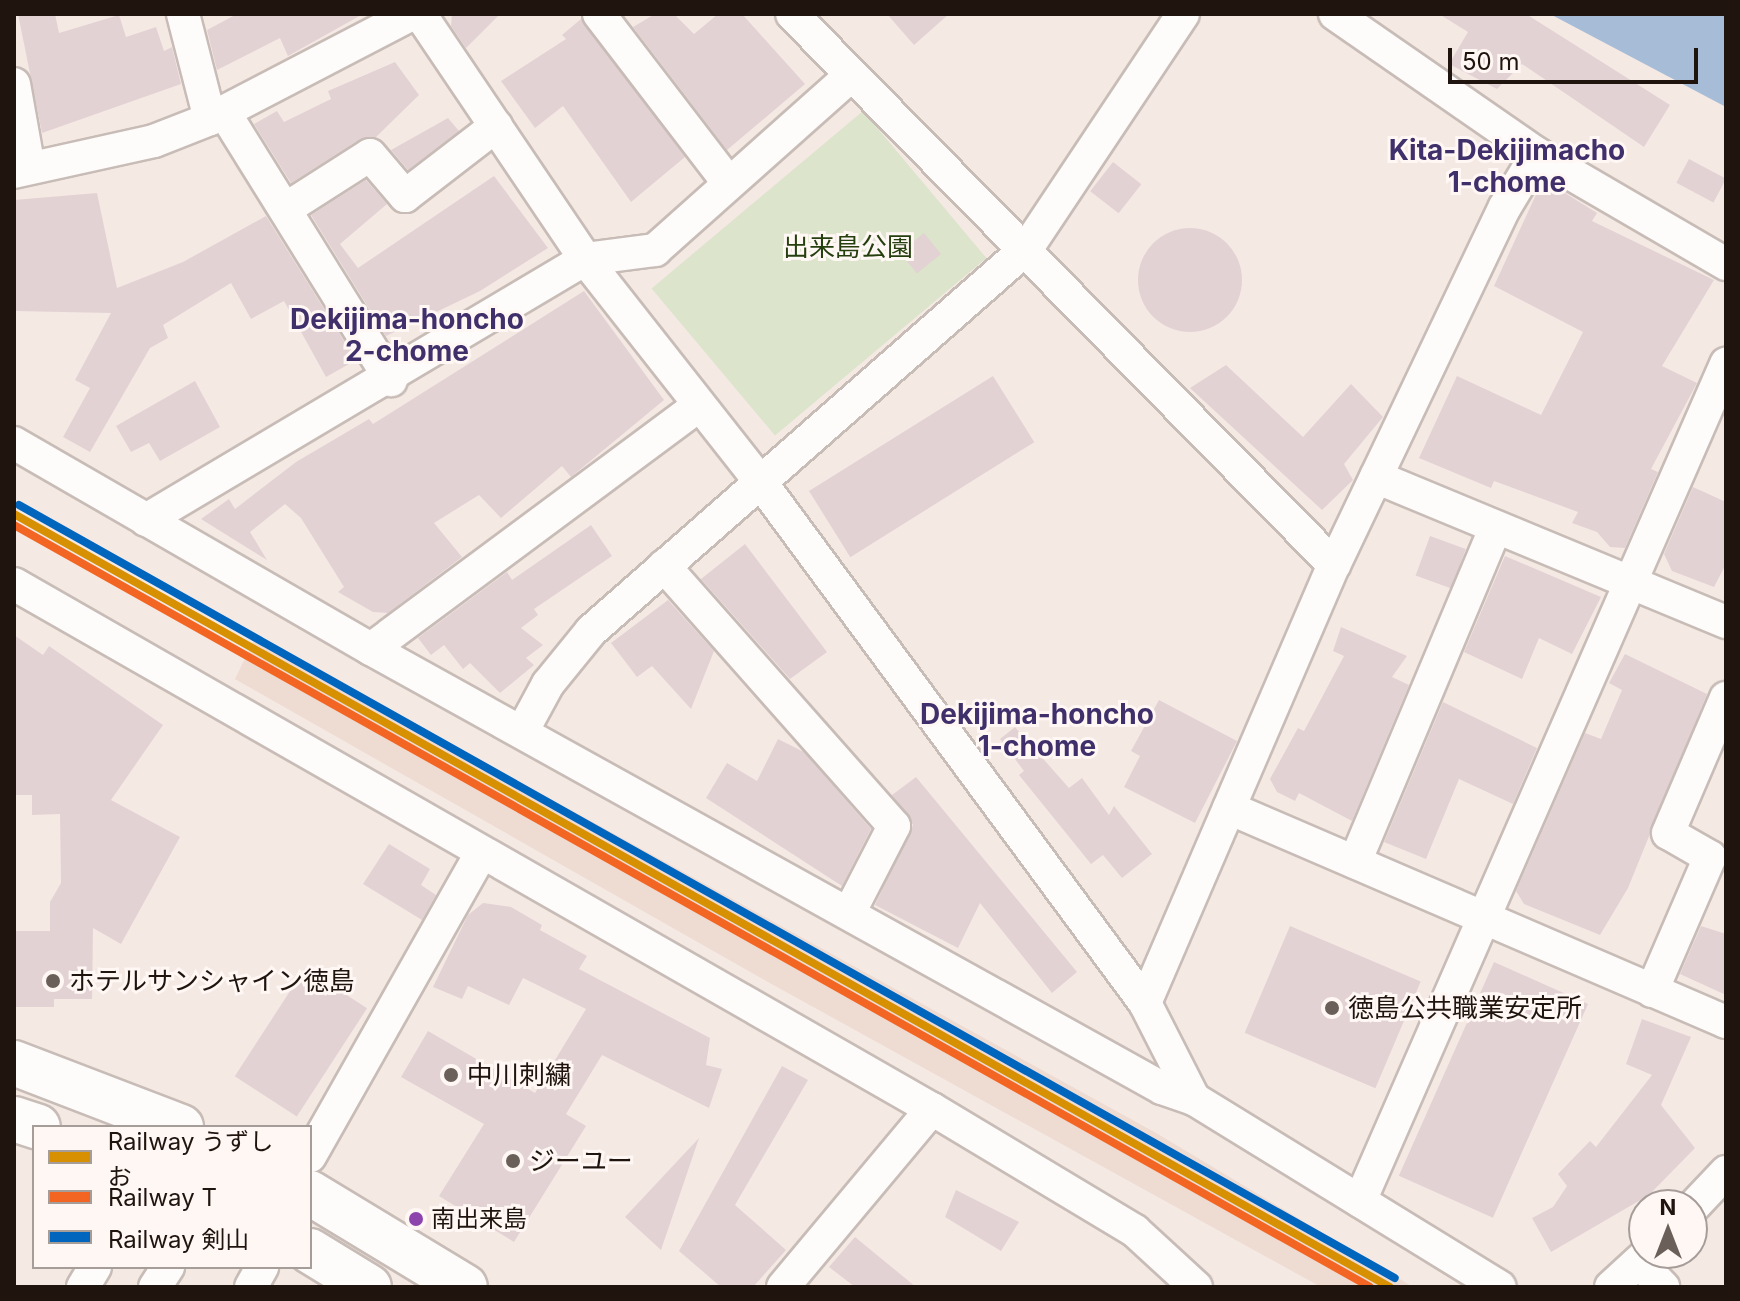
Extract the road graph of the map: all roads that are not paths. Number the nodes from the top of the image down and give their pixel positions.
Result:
1 (183, 14) edge
2 (412, 14) edge
3 (420, 14) edge
4 (599, 14) edge
5 (792, 14) edge
6 (1183, 14) edge
7 (1335, 14) edge
8 (850, 76) junction
9 (14, 84) edge
10 (217, 116) junction
11 (496, 126) junction
12 (1537, 154) junction
13 (21, 170) edge
14 (728, 182) junction
15 (287, 208) junction
16 (1027, 248) junction
17 (585, 259) junction
18 (1726, 264) edge
19 (1726, 364) edge
20 (391, 380) junction
21 (697, 407) junction
22 (14, 443) edge
23 (1376, 477) junction
24 (759, 480) junction
25 (146, 520) junction
26 (1496, 527) junction
27 (1334, 565) junction
28 (664, 566) junction
29 (1630, 583) junction
30 (14, 584) edge
31 (1726, 622) edge
32 (371, 649) junction
33 (1726, 698) edge
34 (522, 732) junction
35 (1229, 808) junction
36 (481, 854) junction
37 (1355, 862) junction
38 (849, 913) junction
39 (1484, 917) junction
40 (1652, 991) junction
41 (1145, 1003) junction
42 (1726, 1022) edge
43 (14, 1063) edge
44 (1194, 1099) junction
45 (932, 1109) junction
46 (176, 1125) edge
47 (312, 1152) edge
48 (1726, 1172) edge
49 (1708, 1191) edge
50 (312, 1194) edge
51 (1360, 1201) junction
52 (312, 1252) edge
53 (94, 1269) edge
54 (167, 1269) edge
55 (261, 1269) edge
56 (1631, 1269) edge
57 (1651, 1269) edge
58 (1175, 1281) edge
59 (83, 1287) edge
60 (155, 1287) edge
61 (251, 1287) edge
62 (369, 1287) edge
63 (465, 1287) edge
64 (783, 1287) edge
65 (1500, 1287) edge
66 (1611, 1287) edge
67 (1663, 1287) edge

1 - 10 street
2 - 10 street
3 - 11 street
4 - 14 street
5 - 8 street
6 - 16 street
7 - 12 street
8 - 14 street
8 - 16 street
9 - 13 street
10 - 13 street
10 - 15 street
11 - 15 street
11 - 17 street
12 - 18 street
12 - 23 street
14 - 17 street
15 - 20 street
16 - 24 street
16 - 27 street
17 - 20 street
17 - 21 street
19 - 29 street
20 - 25 street
21 - 24 street
21 - 32 street
22 - 25 street
23 - 26 street
23 - 27 street
24 - 28 street
24 - 41 street
25 - 32 street
26 - 29 street
26 - 37 street
27 - 35 street
28 - 34 street
28 - 38 street
29 - 31 street
29 - 39 street
30 - 36 street
32 - 34 street
33 - 40 street
34 - 38 street
35 - 37 street
35 - 41 street
36 - 45 street
36 - 47 street
37 - 39 street
38 - 44 street
39 - 40 street
39 - 51 street
40 - 42 street
41 - 44 street
43 - 46 highway
44 - 51 street
45 - 58 street
45 - 64 street
48 - 49 street
50 - 63 highway
51 - 65 street
52 - 62 highway
53 - 59 street
54 - 60 street
55 - 61 street
56 - 66 street
57 - 67 street

